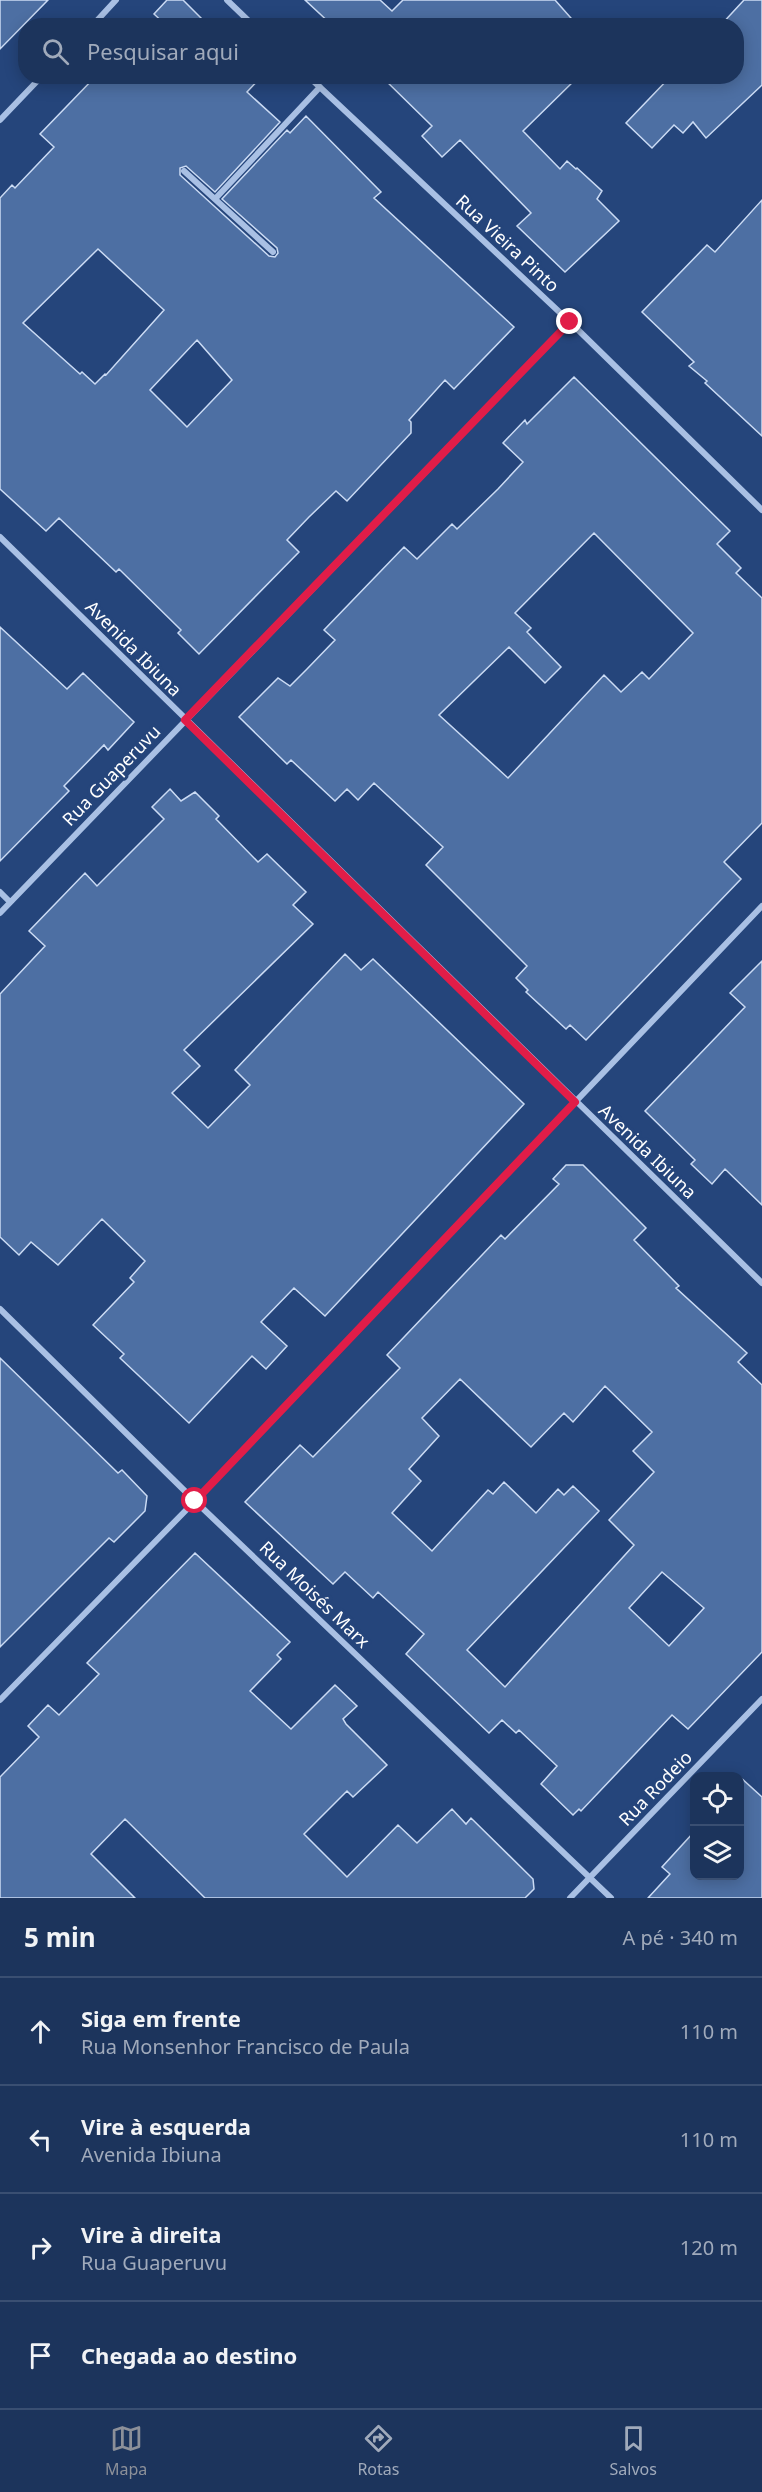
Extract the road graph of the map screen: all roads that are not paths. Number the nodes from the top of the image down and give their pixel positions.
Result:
1 (116, 0) edge
2 (227, 0) edge
3 (99, 18) edge
4 (246, 18) edge
5 (34, 84) edge
6 (317, 84) edge
7 (320, 87) junction
8 (0, 120) edge
9 (184, 171) dead end
10 (215, 199) junction
11 (273, 252) dead end
12 (570, 322) junction
13 (762, 510) edge
14 (0, 537) edge
15 (185, 720) junction
16 (0, 892) edge
17 (10, 902) junction
18 (762, 906) edge
19 (0, 913) edge
20 (575, 1102) junction
21 (762, 1283) edge
22 (0, 1309) edge
23 (195, 1501) junction
24 (762, 1698) edge
25 (0, 1700) edge
26 (590, 1877) junction
27 (570, 1898) edge
28 (611, 1898) edge

1 - 3 street
2 - 4 street
5 - 8 street
6 - 7 street, Rua Vieira Pinto
7 - 10 street
7 - 12 street, Rua Vieira Pinto
9 - 10 street
10 - 11 street
12 - 13 street, Rua Vieira Pinto
12 - 15 street, Rua Guaperuvu
14 - 15 street, Avenida Ibiuna
15 - 17 street, Rua Guaperuvu
15 - 20 street, Avenida Ibiuna
16 - 17 street
17 - 19 street, Rua Guaperuvu
18 - 20 street
20 - 21 street, Avenida Ibiuna
20 - 23 street
22 - 23 street, Rua Moisés Marx
23 - 25 street
23 - 26 street, Rua Moisés Marx
24 - 26 street, Rua Rodeio
26 - 27 street, Rua Rodeio
26 - 28 street, Rua Moisés Marx

